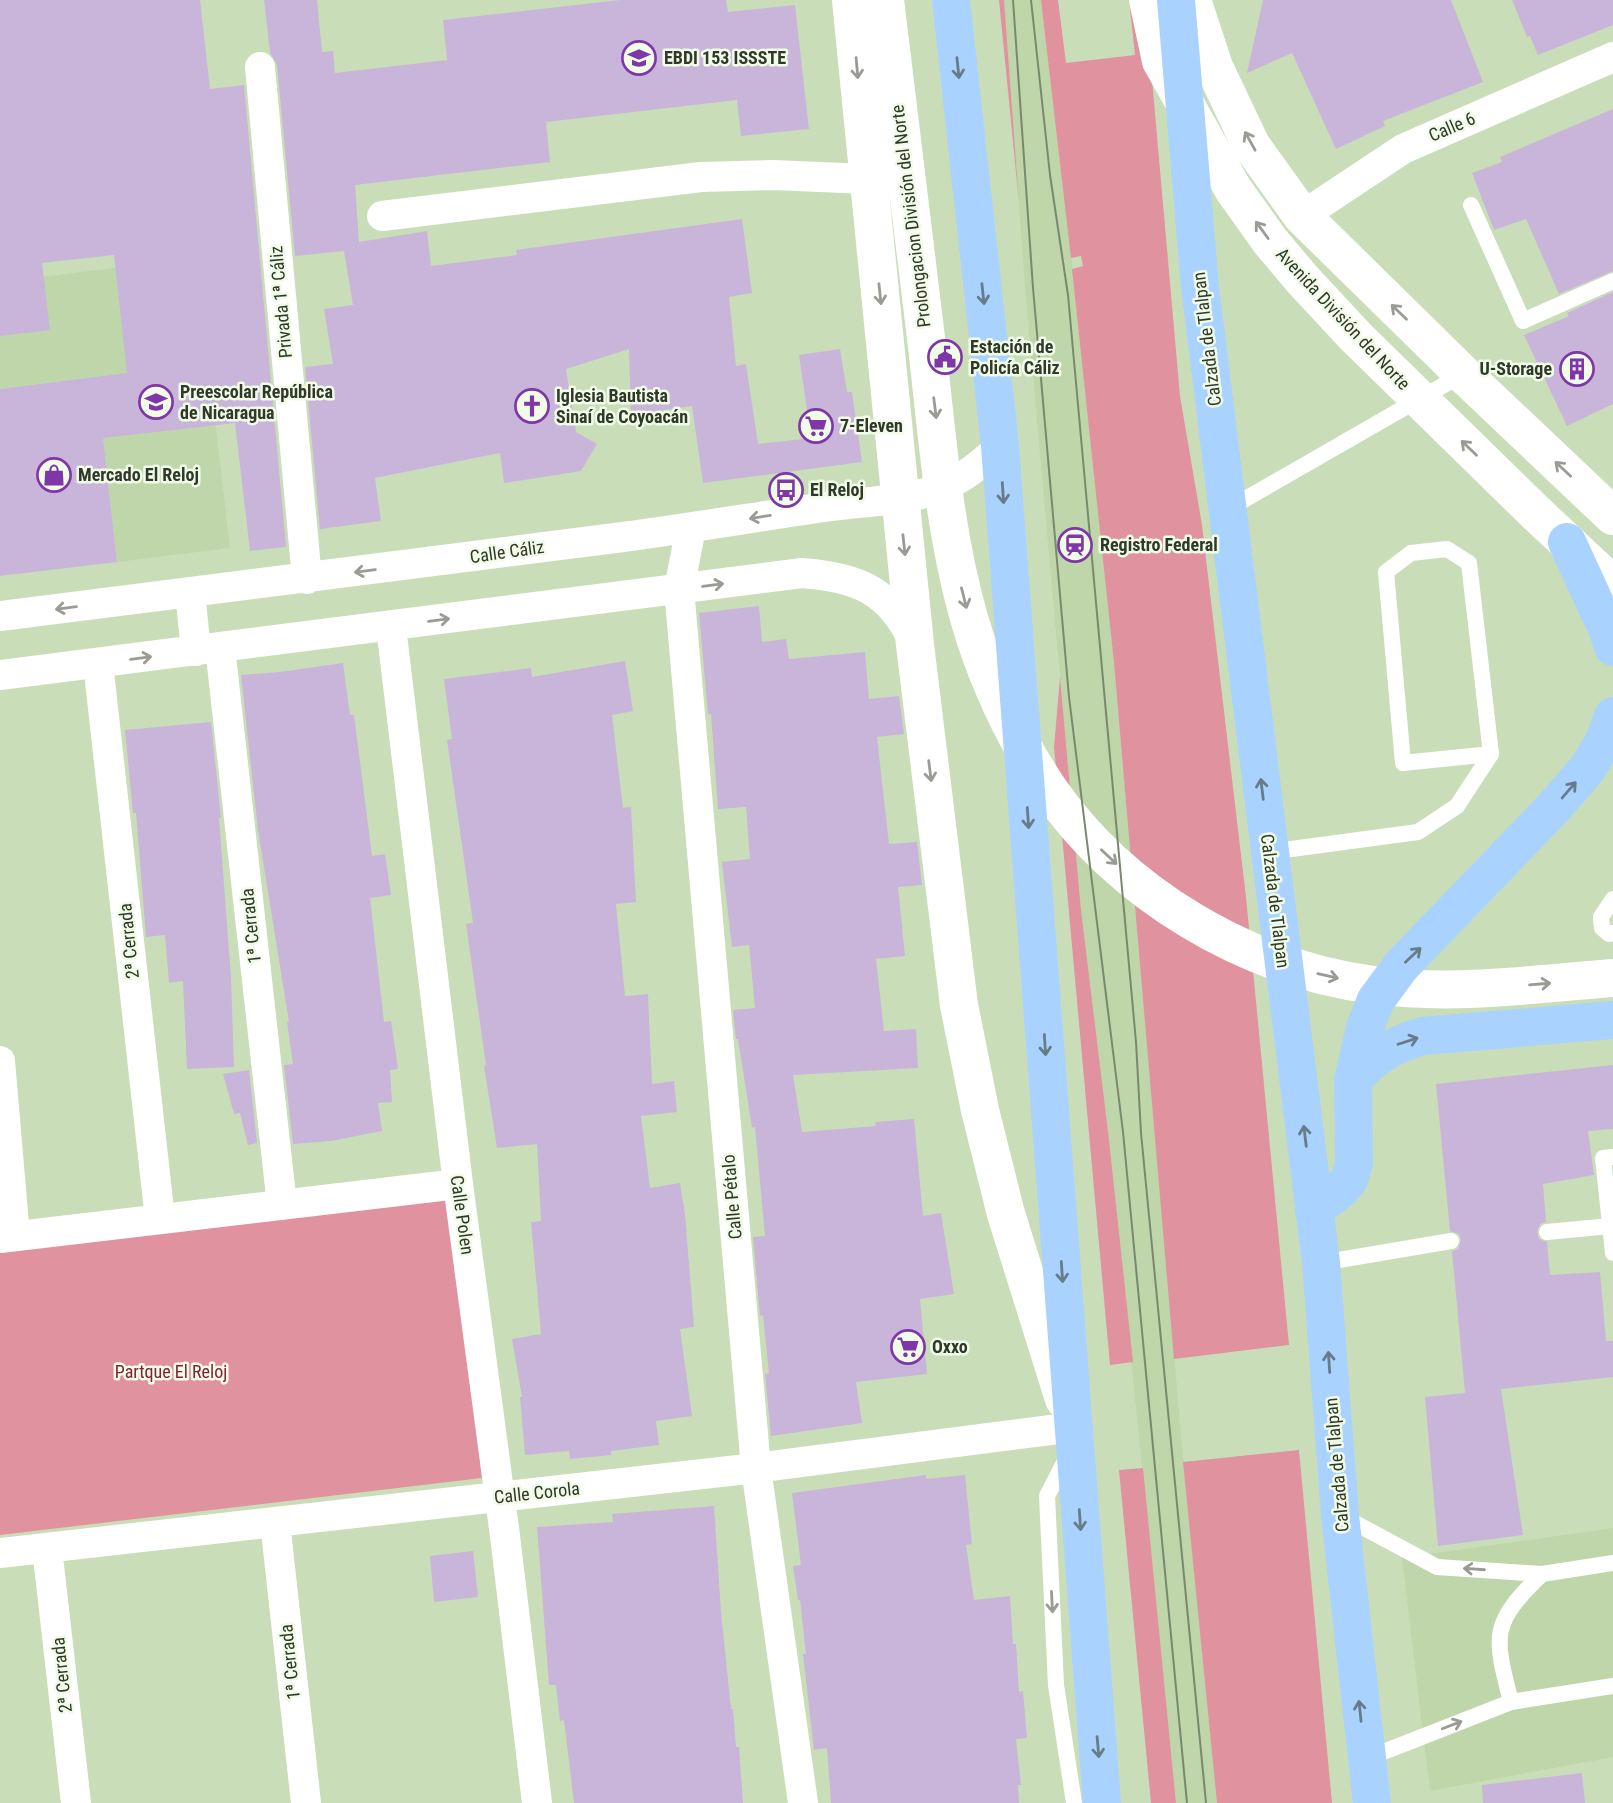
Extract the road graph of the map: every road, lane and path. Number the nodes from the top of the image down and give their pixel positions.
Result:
1 (852, 0) edge
2 (885, 0) edge
3 (951, 0) edge
4 (1148, 0) edge
5 (1176, 0) edge
6 (1192, 0) edge
7 (1613, 57) edge
8 (260, 67) dead end
9 (867, 179) junction
10 (1471, 205) dead end
11 (382, 216) dead end
12 (1302, 216) junction
13 (1613, 281) edge
14 (1463, 374) junction
15 (1000, 446) junction
16 (901, 498) junction
17 (1228, 509) junction
18 (1613, 516) edge
19 (691, 528) junction
20 (1567, 542) junction
21 (307, 579) junction
22 (1613, 585) edge
23 (679, 589) junction
24 (190, 592) junction
25 (0, 616) edge
26 (391, 627) junction
27 (915, 645) junction
28 (1613, 647) edge
29 (208, 649) junction
30 (98, 663) junction
31 (0, 676) edge
32 (1613, 716) edge
33 (1491, 754) junction
34 (1269, 852) junction
35 (1613, 899) edge
36 (1613, 933) edge
37 (1613, 978) edge
38 (1613, 1020) edge
39 (0, 1061) edge
40 (1353, 1080) junction
41 (1613, 1157) edge
42 (458, 1184) junction
43 (282, 1205) junction
44 (1314, 1210) junction
45 (160, 1219) junction
46 (1610, 1226) junction
47 (1547, 1232) dead end
48 (8, 1237) edge
49 (1451, 1241) dead end
50 (1613, 1253) edge
51 (1321, 1264) junction
52 (1074, 1435) junction
53 (756, 1468) junction
54 (500, 1498) junction
55 (1340, 1515) junction
56 (275, 1522) junction
57 (47, 1548) junction
58 (0, 1553) edge
59 (1613, 1563) edge
60 (1542, 1574) junction
61 (1613, 1686) edge
62 (1511, 1702) junction
63 (1366, 1759) junction
64 (76, 1803) edge
65 (306, 1803) edge
66 (537, 1803) edge
67 (803, 1803) edge
68 (1074, 1803) edge
69 (1102, 1803) edge
70 (1372, 1803) edge

1 -> 9 main road
2 -> 37 main road, Prolongacion División del Norte
3 -> 15 highway
20 -> 4 main road, Avenida División del Norte
5 - 17 highway, Calzada de Tlalpan
12 -> 6 main road
7 - 12 street, Calle 6
8 - 21 street, Privada 1ª Cáliz
9 - 11 street
9 -> 16 main road
10 - 13 lane
14 -> 12 main road
14 - 17 lane
18 -> 14 main road
15 - 16 street, Calle Cáliz
15 -> 52 highway
16 -> 19 street, Calle Cáliz
16 -> 27 main road
34 -> 17 highway, Calzada de Tlalpan
19 -> 21 street, Calle Cáliz
19 - 23 street, Calle Pétalo
20 - 22 main road, Avenida División del Norte
20 - 28 highway
21 - 24 street, Calle Cáliz
26 -> 23 street
23 -> 27 street
23 - 53 street, Calle Pétalo
24 -> 25 street, Calle Cáliz
24 - 29 street, 1ª Cerrada
26 - 29 street
26 - 42 street, Calle Polen
27 -> 52 main road
30 -> 29 street
29 - 43 street, 1ª Cerrada
30 - 31 street
30 - 45 street, 2ª Cerrada
40 -> 32 highway
33 - 33 lane
33 - 34 lane
44 -> 34 highway, Calzada de Tlalpan
35 - 36 lane
40 -> 38 highway
39 - 48 street
40 - 44 highway
41 - 46 lane
42 - 43 street
42 - 54 street, Calle Polen
43 - 45 street
44 - 51 highway, Calzada de Tlalpan
45 - 48 street
46 - 47 lane
46 - 50 lane
49 - 51 lane
55 -> 51 highway, Calzada de Tlalpan
52 - 53 street, Calle Corola
52 -> 68 lane
52 -> 69 highway
53 - 54 street, Calle Corola
53 - 67 street, Calle Pétalo
54 - 56 street, Calle Corola
54 - 66 street, Calle Polen
60 -> 55 lane
63 -> 55 highway, Calzada de Tlalpan
56 - 57 street, Calle Corola
56 - 65 street, 1ª Cerrada
57 - 58 street, Calle Corola
57 - 64 street, 2ª Cerrada
59 - 60 lane
60 - 62 lane
61 - 62 lane
63 -> 62 lane
63 - 70 highway, Calzada de Tlalpan

